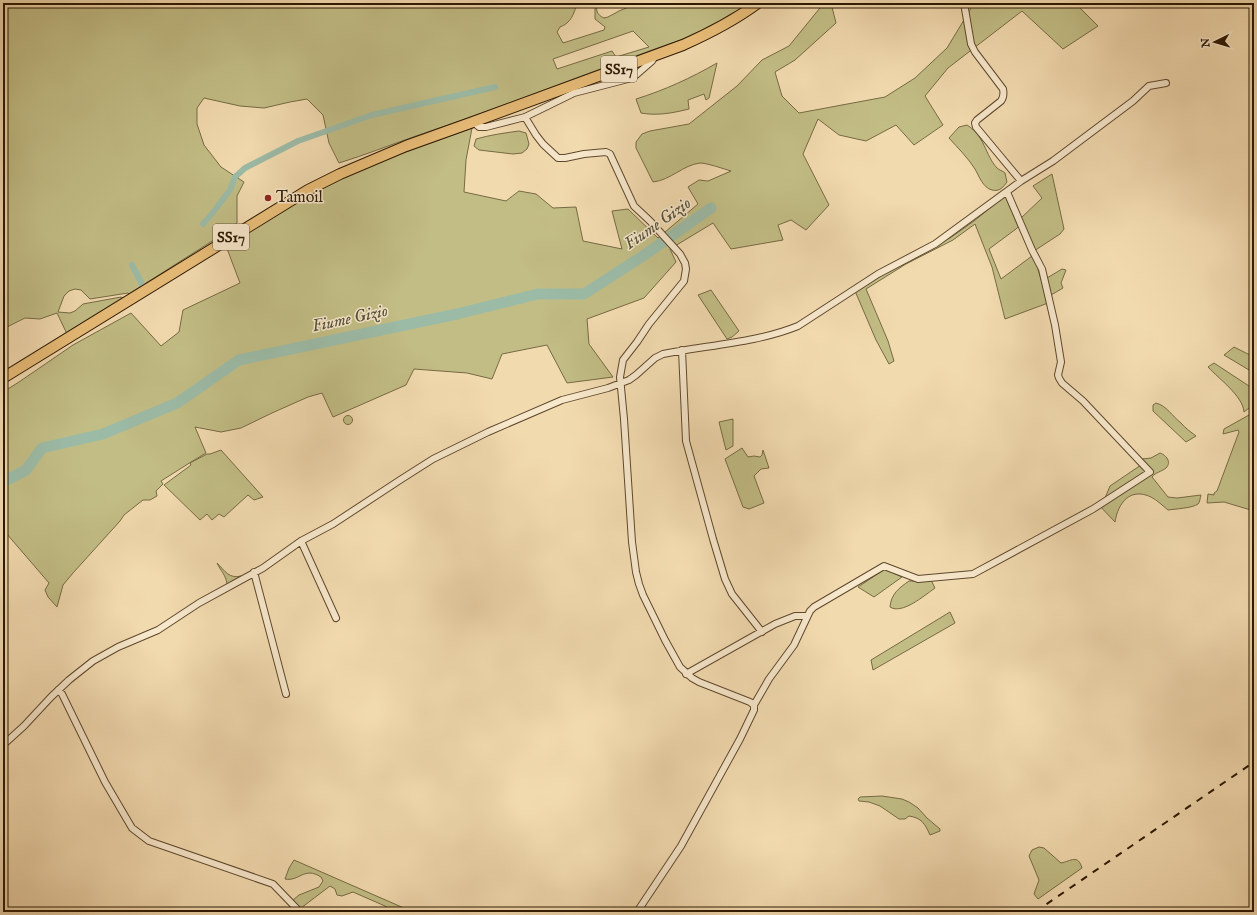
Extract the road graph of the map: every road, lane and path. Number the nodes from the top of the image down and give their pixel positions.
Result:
1 (758, 3) edge
2 (964, 3) edge
3 (1166, 83) dead end
4 (572, 90) junction
5 (525, 117) junction
6 (473, 122) junction
7 (1021, 181) junction
8 (1007, 192) junction
9 (682, 350) junction
10 (3, 378) edge
11 (621, 382) junction
12 (301, 541) junction
13 (254, 572) junction
14 (807, 616) junction
15 (336, 618) dead end
16 (762, 632) junction
17 (686, 674) junction
18 (58, 690) junction
19 (286, 694) dead end
20 (754, 705) junction
21 (3, 745) edge
22 (300, 912) edge
23 (637, 912) edge

1 - 4 main road, SS17
2 - 7 street
3 - 7 street
4 - 5 street
4 - 6 main road, SS17
5 - 6 street
5 - 11 street
6 - 10 main road, SS17
7 - 8 street
8 - 9 street
8 - 14 street
9 - 11 street
9 - 16 street
11 - 12 street
11 - 17 street
12 - 13 street
12 - 15 street
13 - 18 street
13 - 19 street
14 - 16 street
14 - 20 street
16 - 17 street
17 - 20 street
18 - 21 street
18 - 22 street
20 - 23 street

